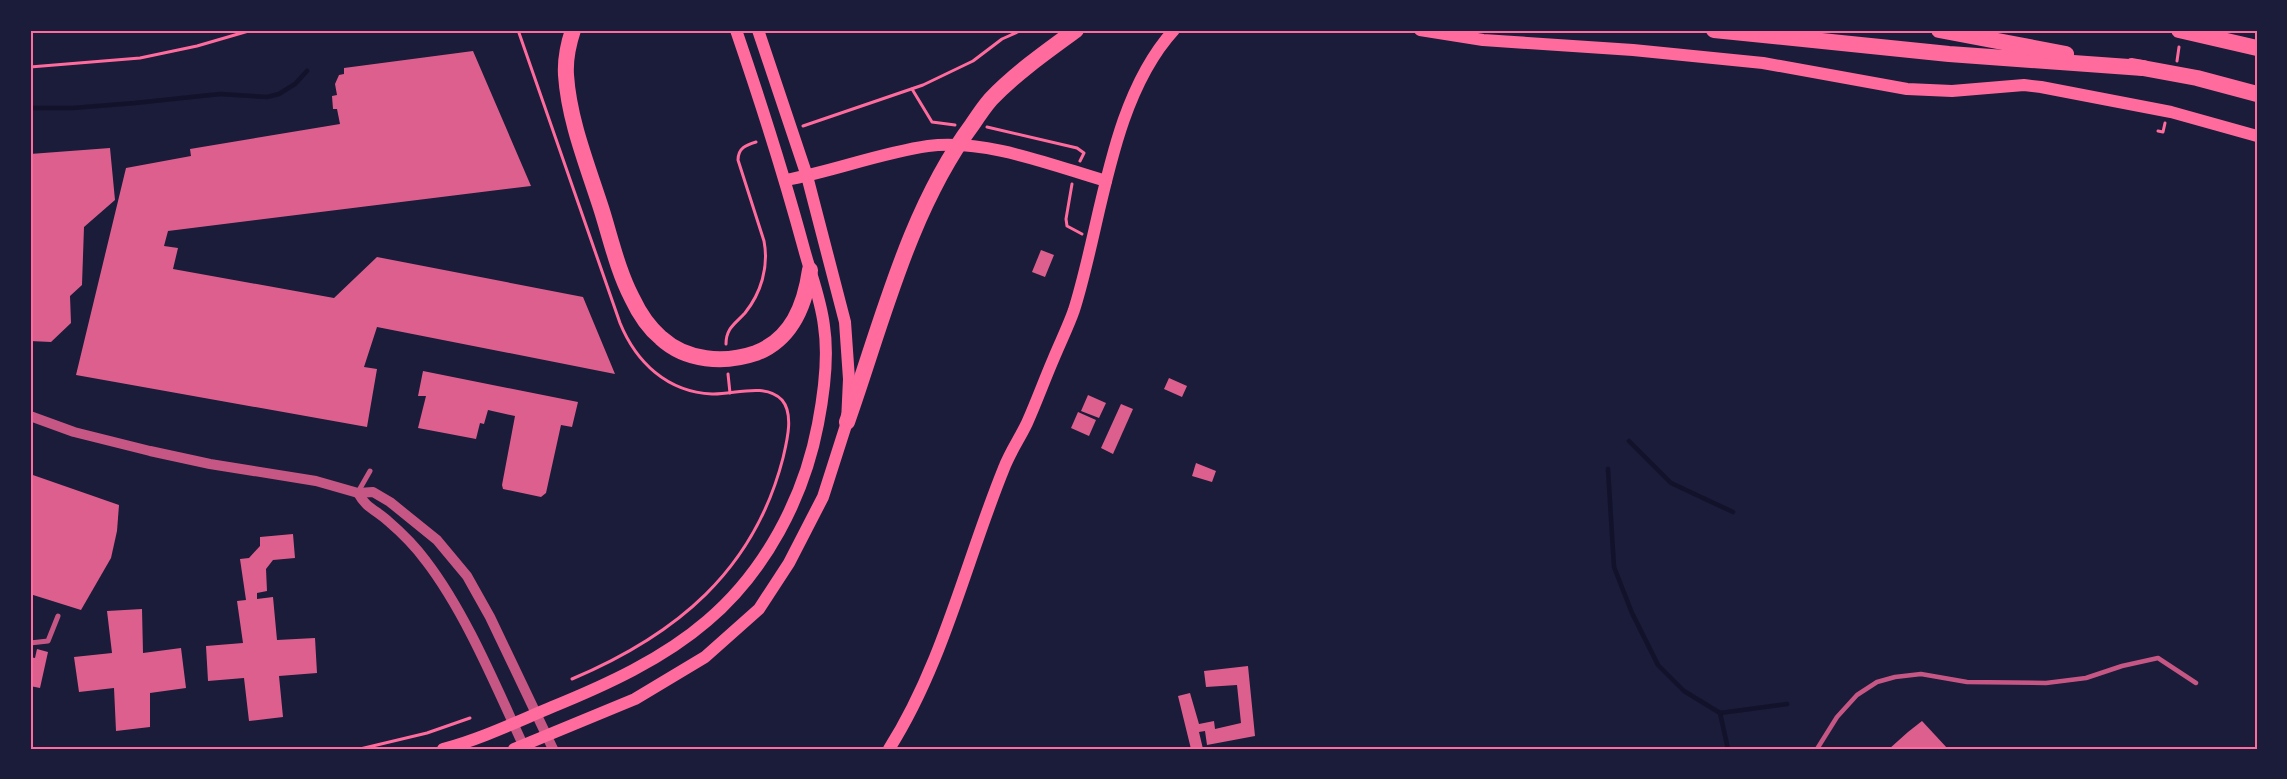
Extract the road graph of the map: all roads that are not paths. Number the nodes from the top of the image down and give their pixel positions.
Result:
1 (573, 30) edge
2 (736, 30) edge
3 (758, 30) edge
4 (1076, 30) edge
5 (1174, 30) edge
6 (1420, 30) edge
7 (1713, 30) edge
8 (1939, 30) edge
9 (2179, 30) edge
10 (2257, 48) edge
11 (2143, 68) junction
12 (2257, 94) edge
13 (2257, 136) edge
14 (807, 176) junction
15 (786, 180) junction
16 (1106, 181) junction
17 (810, 270) junction
18 (30, 416) edge
19 (847, 422) junction
20 (370, 471) dead end
21 (358, 493) junction
22 (58, 616) dead end
23 (30, 644) edge
24 (2196, 683) dead end
25 (536, 714) junction
26 (514, 724) junction
27 (547, 736) junction
28 (520, 748) edge
29 (443, 749) edge
30 (553, 749) edge
31 (889, 749) edge
32 (1817, 749) edge

1 - 17 highway
2 - 15 main road
3 - 14 main road
4 - 19 highway
5 - 16 main road
6 - 13 main road
7 - 11 highway
8 - 11 highway
9 - 10 highway
11 - 12 highway
14 - 15 main road
14 - 16 main road
14 - 19 main road
15 - 17 main road
16 - 31 main road
17 - 25 main road
18 - 21 street
19 - 27 main road
20 - 21 street
21 - 25 street
21 - 26 street
22 - 23 street
24 - 32 lane
25 - 26 main road
25 - 27 street
26 - 28 street
26 - 29 main road
27 - 28 main road
27 - 30 street

